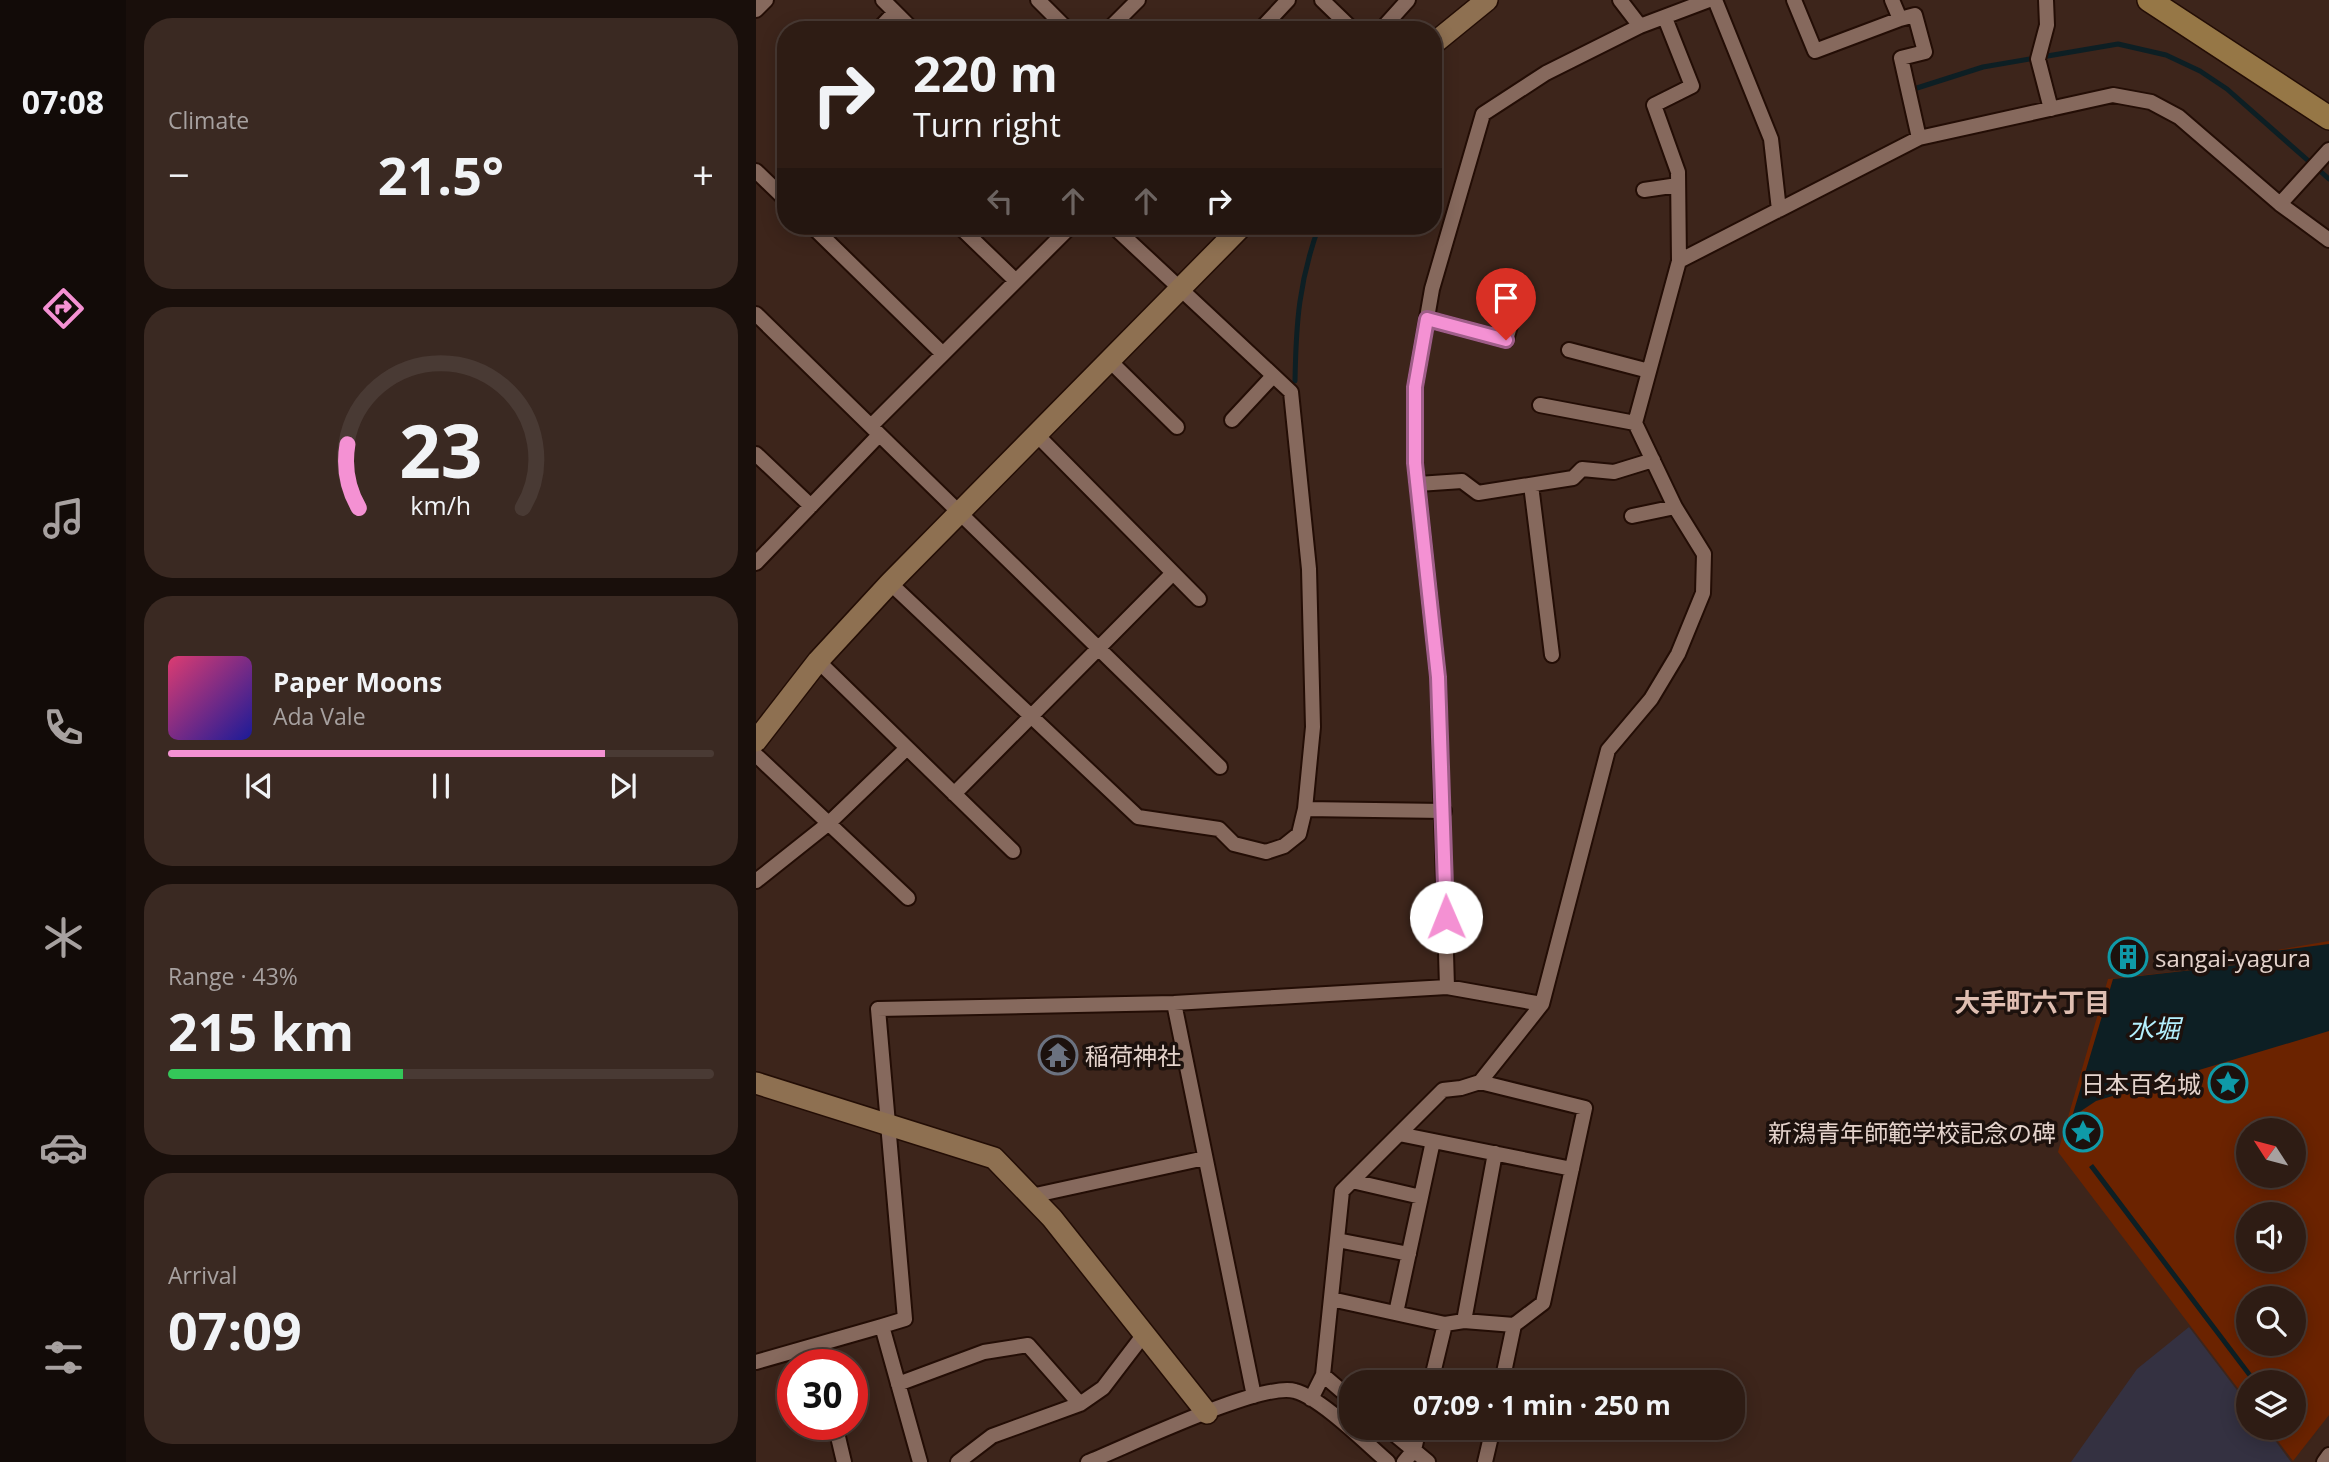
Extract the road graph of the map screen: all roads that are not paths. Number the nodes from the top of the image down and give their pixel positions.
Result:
1 (766, 0) edge
2 (883, 0) edge
3 (1038, 0) edge
4 (1138, 0) edge
5 (1288, 0) edge
6 (1322, 0) edge
7 (1408, 0) edge
8 (1487, 0) edge
9 (1620, 0) edge
10 (1709, 0) edge
11 (1715, 0) edge
12 (1794, 0) edge
13 (1892, 0) edge
14 (2046, 0) edge
15 (2149, 0) edge
16 (756, 10) edge
17 (895, 12) junction
18 (1665, 18) junction
19 (1900, 19) junction
20 (886, 21) edge
21 (904, 21) edge
22 (1059, 21) edge
23 (1117, 21) edge
24 (1268, 21) edge
25 (1344, 21) edge
26 (1389, 21) edge
27 (1640, 26) junction
28 (1442, 37) edge
29 (2051, 109) junction
30 (2329, 118) edge
31 (1919, 138) junction
32 (2329, 150) edge
33 (756, 170) edge
34 (1678, 185) junction
35 (1644, 190) dead end
36 (777, 191) edge
37 (2280, 204) junction
38 (1779, 210) junction
39 (821, 235) edge
40 (967, 235) edge
41 (1063, 235) edge
42 (1122, 235) edge
43 (1232, 235) edge
44 (2329, 240) edge
45 (1679, 261) junction
46 (1016, 281) junction
47 (1178, 289) junction
48 (1520, 291) dead end
49 (756, 314) edge
50 (1427, 319) junction
51 (1569, 350) dead end
52 (943, 354) junction
53 (1109, 360) junction
54 (1649, 371) junction
55 (1273, 376) junction
56 (1540, 405) dead end
57 (1232, 420) dead end
58 (1635, 423) junction
59 (1177, 427) dead end
60 (875, 431) junction
61 (1036, 434) junction
62 (756, 454) edge
63 (1653, 460) junction
64 (1418, 484) junction
65 (1531, 485) junction
66 (811, 506) junction
67 (1675, 508) junction
68 (960, 514) junction
69 (1632, 516) dead end
70 (756, 564) edge
71 (1173, 573) junction
72 (890, 583) junction
73 (1199, 599) dead end
74 (1097, 650) junction
75 (1552, 655) dead end
76 (818, 661) junction
77 (1031, 717) junction
78 (756, 741) edge
79 (907, 748) junction
80 (756, 755) edge
81 (1220, 767) dead end
82 (954, 794) junction
83 (1305, 809) junction
84 (1444, 811) junction
85 (829, 823) junction
86 (1013, 851) dead end
87 (756, 881) edge
88 (908, 898) dead end
89 (1447, 988) junction
90 (1174, 1003) junction
91 (1542, 1004) junction
92 (1480, 1082) junction
93 (756, 1083) edge
94 (890, 1126) junction
95 (1399, 1134) junction
96 (1433, 1141) junction
97 (1494, 1153) junction
98 (1205, 1158) junction
99 (1572, 1169) junction
100 (1352, 1181) junction
101 (1031, 1196) junction
102 (1421, 1197) junction
103 (1337, 1240) junction
104 (1409, 1254) junction
105 (1331, 1299) junction
106 (1396, 1313) junction
107 (1465, 1321) junction
108 (1445, 1324) junction
109 (1514, 1325) junction
110 (881, 1326) junction
111 (1145, 1333) junction
112 (814, 1346) junction
113 (815, 1349) edge
114 (756, 1362) edge
115 (1433, 1370) edge
116 (1505, 1370) edge
117 (1322, 1376) junction
118 (898, 1384) junction
119 (1339, 1389) edge
120 (1254, 1396) junction
121 (1311, 1399) junction
122 (1080, 1404) junction
123 (1207, 1413) junction
124 (839, 1440) edge
125 (1402, 1440) edge
126 (1416, 1440) edge
127 (1490, 1440) edge
128 (1414, 1450) junction
129 (2329, 1455) edge
130 (844, 1462) edge
131 (920, 1462) edge
132 (958, 1462) edge
133 (1088, 1462) edge
134 (1388, 1462) edge
135 (1404, 1462) edge
136 (1428, 1462) edge
137 (1485, 1462) edge
138 (2324, 1462) edge

1 - 16 street
2 - 17 street
3 - 22 street
4 - 23 street
5 - 24 street
6 - 25 street
7 - 26 street
8 - 28 street
9 - 27 street
10 - 18 street
11 - 38 street
12 - 19 street
13 - 19 street
14 - 29 street
15 - 30 main road
17 - 20 street
17 - 21 street
18 - 27 street
18 - 34 street
19 - 31 street
27 - 50 street
29 - 31 street
29 - 37 street
31 - 38 street
32 - 37 street
33 - 36 street
34 - 35 street
34 - 45 street
37 - 44 street
38 - 45 street
39 - 52 street
40 - 46 street
41 - 46 street
42 - 47 street
43 - 47 street
45 - 54 street
46 - 52 street
47 - 53 street
47 - 55 street
48 - 50 street
49 - 60 street
50 - 64 street
51 - 54 street
52 - 60 street
53 - 59 street
53 - 61 street
54 - 58 street
55 - 57 street
55 - 83 street
56 - 58 street
58 - 63 street
60 - 66 street
60 - 68 street
61 - 68 street
61 - 71 street
62 - 66 street
63 - 65 street
63 - 67 street
64 - 65 street
64 - 84 street
65 - 75 street
66 - 70 street
67 - 69 street
67 - 91 street
68 - 72 street
68 - 74 street
71 - 73 street
71 - 74 street
72 - 76 street
72 - 77 street
74 - 77 street
74 - 81 street
76 - 78 street
76 - 79 street
77 - 82 street
77 - 83 street
79 - 82 street
79 - 85 street
80 - 85 street
82 - 86 street
83 - 84 street
84 - 89 street
85 - 87 street
85 - 88 street
89 - 90 street
89 - 91 street
90 - 94 street
90 - 98 street
91 - 92 street
92 - 95 street
92 - 99 street
93 - 94 street
94 - 101 street
94 - 110 street
95 - 96 street
95 - 100 street
96 - 97 street
96 - 102 street
97 - 99 street
97 - 107 street
98 - 101 street
98 - 120 street
99 - 109 street
100 - 102 street
100 - 103 street
101 - 111 street
102 - 104 street
103 - 104 street
103 - 105 street
104 - 106 street
105 - 106 street
105 - 117 street
106 - 108 street
107 - 108 street
107 - 109 street
108 - 115 street
109 - 116 street
110 - 112 street
110 - 118 street
111 - 122 street
111 - 123 street
112 - 113 street
112 - 114 street
117 - 119 street
117 - 121 street
118 - 122 street
118 - 131 street
120 - 121 street
120 - 123 street
121 - 134 street
122 - 132 street
123 - 133 street
124 - 130 street
125 - 128 street
126 - 128 street
127 - 137 street
128 - 135 street
128 - 136 street
129 - 138 street

